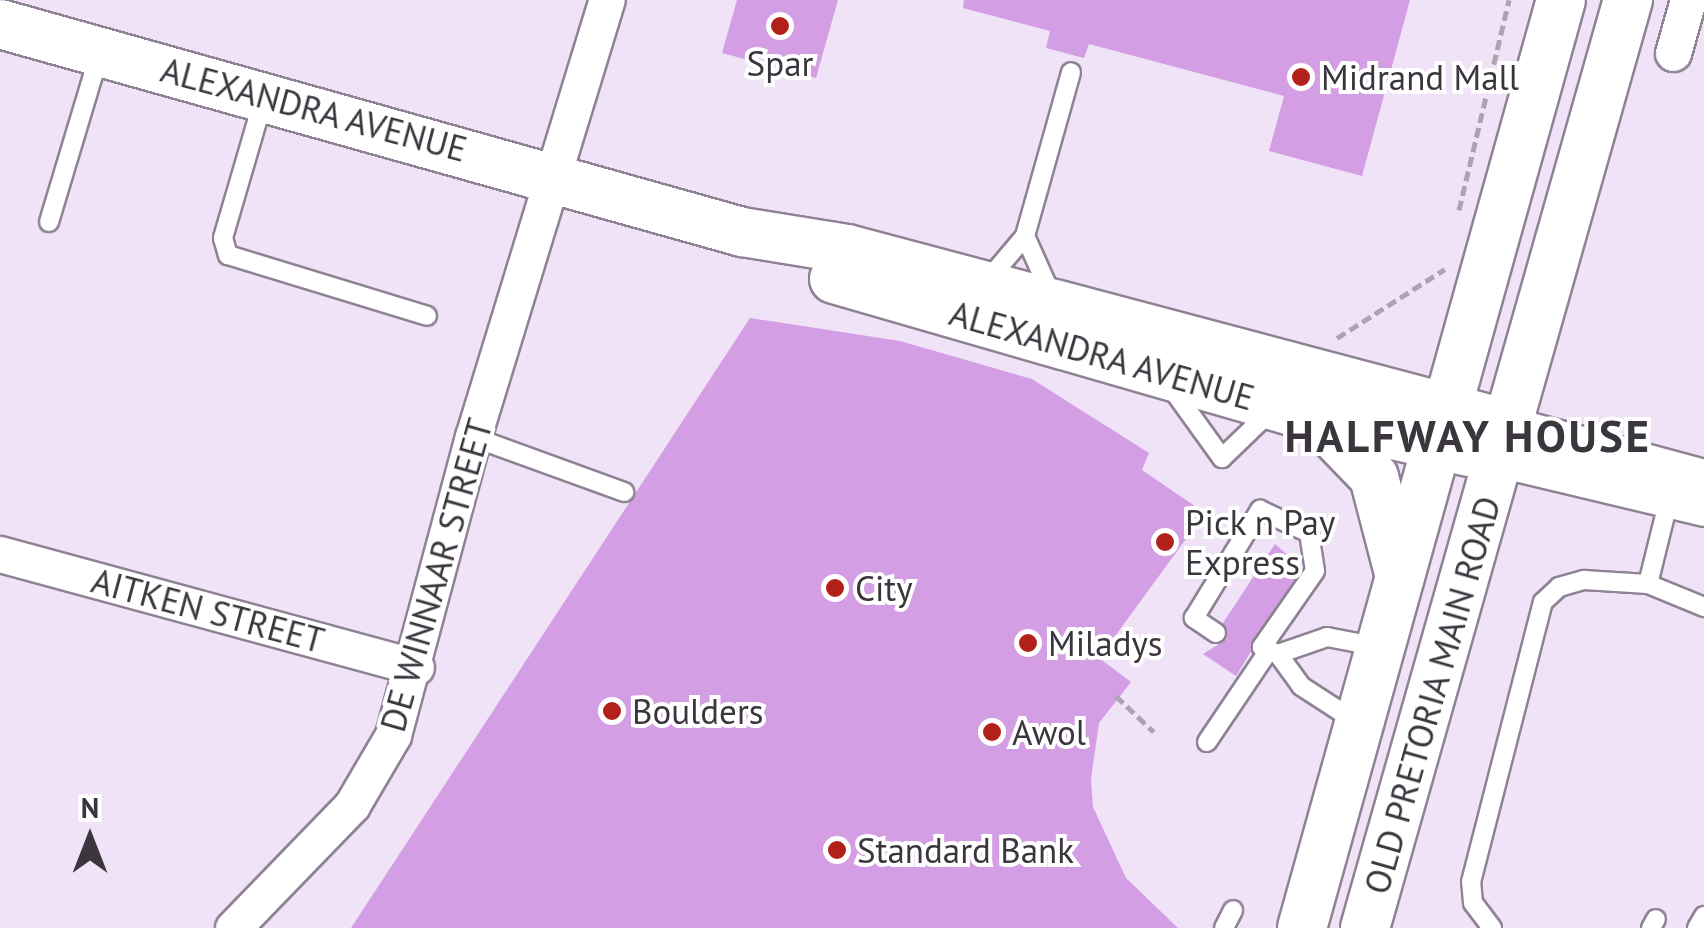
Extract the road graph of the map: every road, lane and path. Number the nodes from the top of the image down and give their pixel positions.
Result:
1 (607, 0) edge
2 (1509, 0) edge
3 (1561, 0) edge
4 (1628, 0) edge
5 (1688, 0) edge
6 (1543, 23) edge
7 (0, 24) edge
8 (100, 51) junction
9 (1673, 52) dead end
10 (1071, 72) dead end
11 (264, 96) junction
12 (558, 176) junction
13 (1458, 214) dead end
14 (49, 222) dead end
15 (742, 232) junction
16 (1024, 236) junction
17 (1449, 252) dead end
18 (981, 285) junction
19 (1060, 306) junction
20 (427, 316) dead end
21 (1332, 341) dead end
22 (1160, 372) junction
23 (1297, 411) junction
24 (1443, 428) junction
25 (473, 437) junction
26 (1503, 441) junction
27 (1683, 482) edge
28 (624, 492) dead end
29 (1704, 508) edge
30 (0, 554) edge
31 (1401, 584) junction
32 (1648, 584) junction
33 (1704, 607) edge
34 (1216, 634) dead end
35 (1380, 647) junction
36 (1266, 649) junction
37 (416, 667) junction
38 (1116, 696) dead end
39 (1358, 723) junction
40 (1154, 732) dead end
41 (1207, 742) dead end
42 (1308, 909) edge
43 (1232, 910) dead end
44 (1704, 916) edge
45 (1373, 925) edge
46 (233, 928) edge
47 (1224, 928) edge
48 (1492, 928) edge
49 (1697, 928) edge

1 - 12 street, DE WINNAAR STREET
2 - 13 path
3 - 6 main road, OLD PRETORIA MAIN ROAD
4 - 26 main road, OLD PRETORIA MAIN ROAD
5 - 9 street
6 - 24 main road, OLD PRETORIA MAIN ROAD
7 - 8 main road, ALEXANDRA AVENUE
8 - 11 main road, ALEXANDRA AVENUE
8 - 14 lane
10 - 16 lane
11 - 12 main road, ALEXANDRA AVENUE
11 - 20 lane
12 - 15 main road, ALEXANDRA AVENUE
12 - 25 street, DE WINNAAR STREET
15 - 18 main road, ALEXANDRA AVENUE
15 - 22 main road, ALEXANDRA AVENUE
16 - 18 lane
16 - 19 lane
17 - 21 path
18 - 19 main road, ALEXANDRA AVENUE
19 - 24 main road, ALEXANDRA AVENUE
22 - 23 main road, ALEXANDRA AVENUE
22 - 23 lane
23 - 24 main road, ALEXANDRA AVENUE
23 - 31 main road
24 - 26 main road, ALEXANDRA AVENUE
24 - 31 main road, OLD PRETORIA MAIN ROAD
25 - 28 lane
25 - 37 street, DE WINNAAR STREET
26 - 27 street, ALEXANDRA AVENUE
26 - 45 main road, OLD PRETORIA MAIN ROAD
27 - 29 street, ALEXANDRA AVENUE
27 - 32 lane
30 - 37 street, AITKEN STREET
31 - 35 main road, OLD PRETORIA MAIN ROAD
32 - 33 lane
32 - 48 lane
34 - 36 lane
35 - 36 lane
35 - 39 main road, OLD PRETORIA MAIN ROAD
36 - 39 lane
36 - 41 lane
37 - 46 street, DE WINNAAR STREET
38 - 40 path
39 - 42 main road, OLD PRETORIA MAIN ROAD
42 - 45 main road
43 - 47 lane
44 - 49 lane

